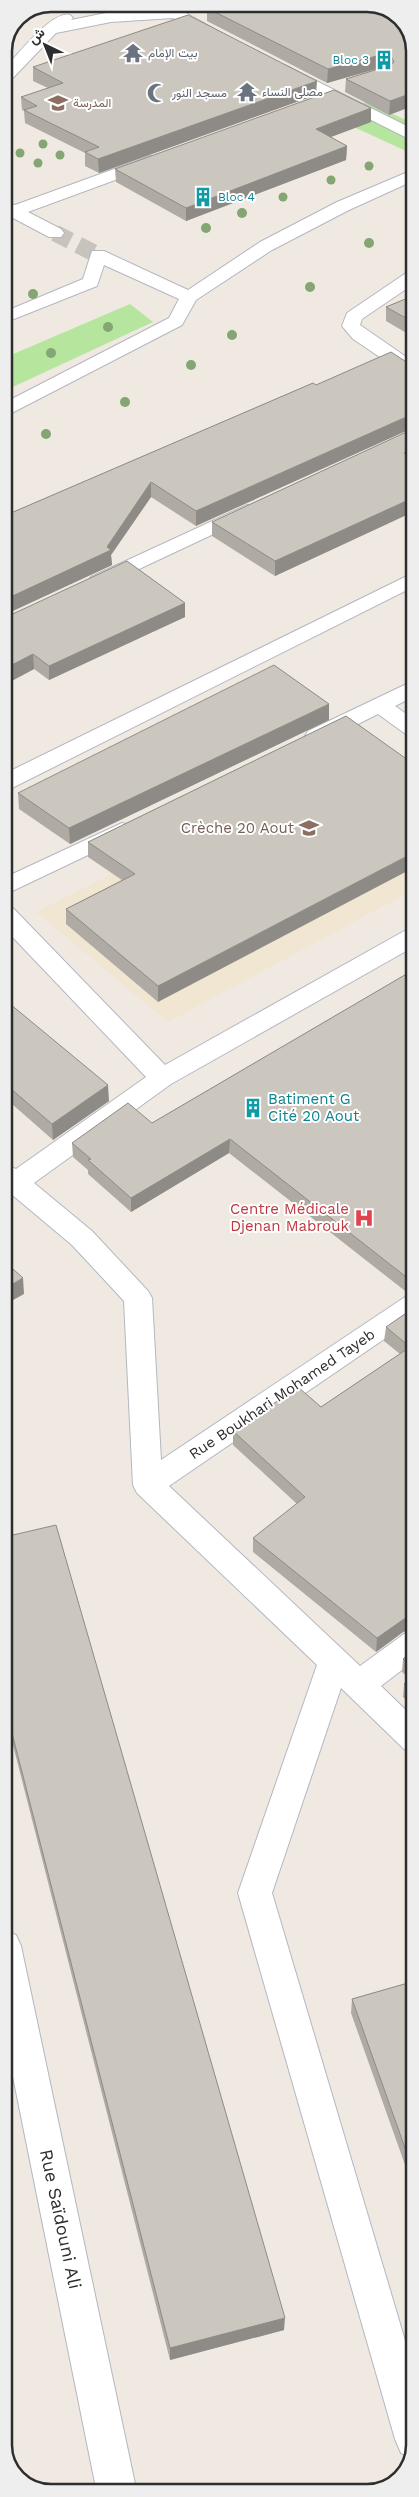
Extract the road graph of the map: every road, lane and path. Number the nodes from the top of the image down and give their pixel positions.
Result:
1 (73, 12) edge
2 (175, 13) joint
3 (51, 29) junction
4 (227, 40) edge
5 (271, 63) edge
6 (12, 70) edge
7 (350, 84) edge
8 (324, 96) junction
9 (406, 133) edge
10 (167, 156) edge
11 (406, 178) edge
12 (12, 209) edge
13 (12, 213) edge
14 (55, 233) tunnel mouth
15 (406, 281) edge
16 (189, 297) junction
17 (12, 315) edge
18 (406, 366) edge
19 (12, 407) edge
20 (263, 504) edge
21 (406, 582) edge
22 (84, 588) edge
23 (406, 692) edge
24 (379, 705) junction
25 (406, 724) edge
26 (299, 744) edge
27 (12, 779) edge
28 (138, 822) edge
29 (12, 883) edge
30 (12, 923) edge
31 (406, 941) edge
32 (162, 1078) junction
33 (12, 1176) edge
34 (12, 1181) edge
35 (406, 1310) edge
36 (148, 1485) junction
37 (406, 1650) edge
38 (334, 1662) junction
39 (358, 1685) junction
40 (406, 1730) edge
41 (13, 1989) edge
42 (406, 2408) edge
43 (115, 2484) edge

1 - 3 street
2 - 3 street
2 - 4 street
3 - 6 street
5 - 8 street
7 - 8 street
8 - 9 street
10 - 12 street
11 - 16 street
13 - 14 street
15 - 18 street
16 - 17 street
16 - 19 street
20 - 22 street
21 - 27 street
23 - 24 street
24 - 25 street
24 - 26 street
28 - 29 street
30 - 32 street
31 - 32 street
32 - 33 street
34 - 36 street
35 - 36 street, Rue Boukhari Mohamed Tayeb
36 - 38 street
37 - 39 street
38 - 39 street
38 - 42 street
39 - 40 street
41 - 43 street, Rue Saïdouni Ali

